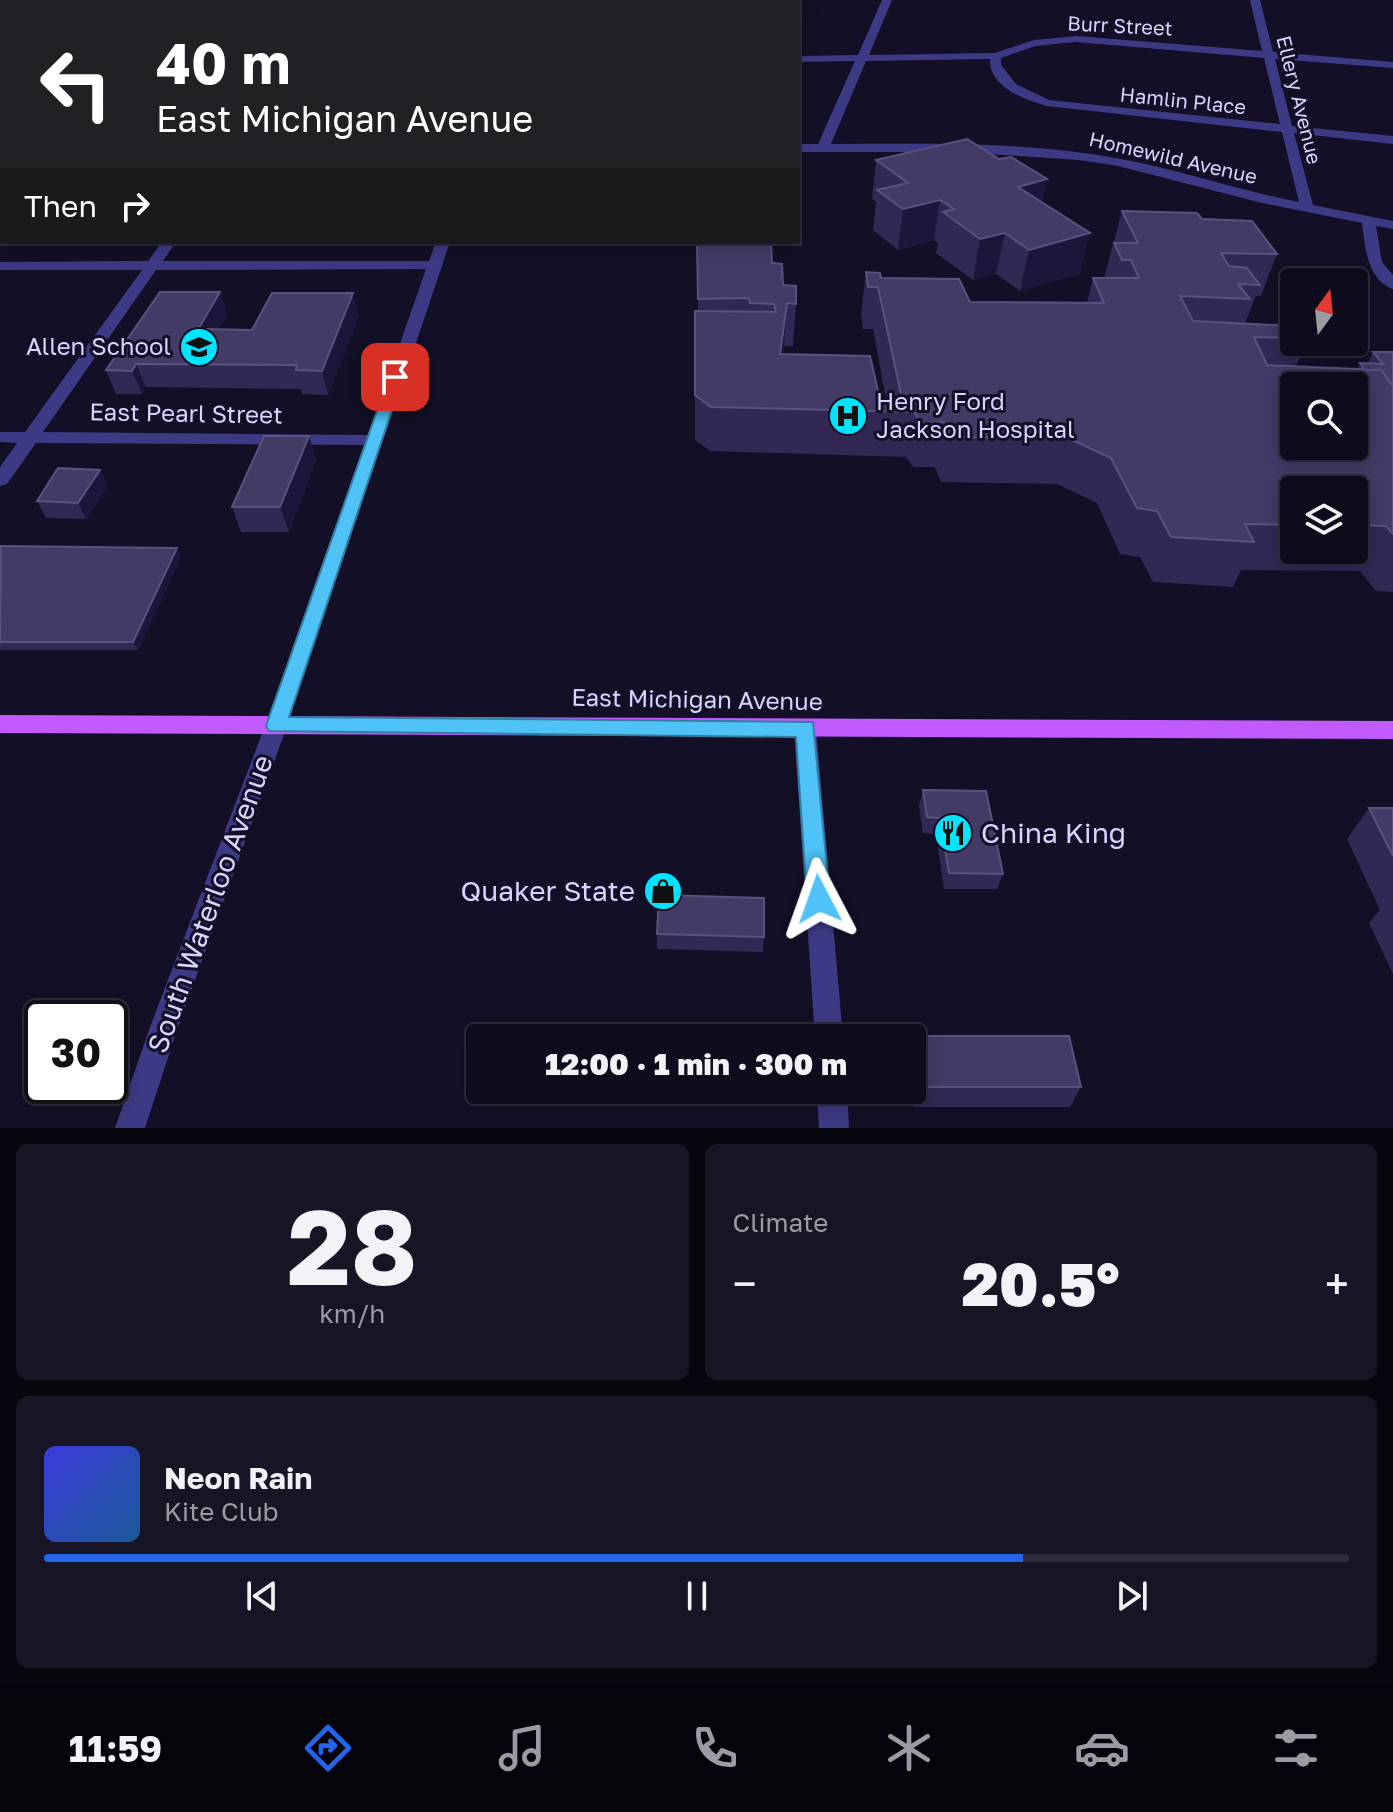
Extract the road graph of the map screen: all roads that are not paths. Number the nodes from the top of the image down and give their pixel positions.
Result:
1 (887, 0) edge
2 (1255, 0) edge
3 (1270, 54) junction
4 (996, 56) junction
5 (800, 59) edge
6 (861, 59) junction
7 (1393, 65) edge
8 (1289, 130) junction
9 (1393, 140) edge
10 (800, 148) edge
11 (823, 148) junction
12 (1307, 208) junction
13 (1368, 220) junction
14 (1393, 225) edge
15 (168, 244) edge
16 (442, 244) edge
17 (435, 265) junction
18 (0, 266) edge
19 (151, 267) junction
20 (1393, 285) edge
21 (0, 437) edge
22 (30, 437) junction
23 (372, 440) junction
24 (0, 480) edge
25 (0, 724) edge
26 (276, 726) junction
27 (805, 728) junction
28 (1393, 730) edge
29 (828, 1024) edge
30 (833, 1104) edge
31 (130, 1128) edge
32 (834, 1128) edge

1 - 6 street
2 - 3 street, Ellery Avenue
3 - 4 street, Burr Street
3 - 7 street, Burr Street
3 - 8 street, Ellery Avenue
4 - 6 street, Burr Street
4 - 8 street, Hamlin Place
5 - 6 street, Burr Street
6 - 11 street
8 - 9 street, Hamlin Place
8 - 12 street, Ellery Avenue
10 - 11 street, Homewild Avenue
11 - 12 street, Homewild Avenue
12 - 13 street, Homewild Avenue
13 - 14 street, Homewild Avenue
13 - 20 street
15 - 19 street
16 - 17 street, South Waterloo Avenue
17 - 19 street
17 - 23 street, South Waterloo Avenue
18 - 19 street
19 - 22 street
21 - 22 street, East Pearl Street
22 - 23 street, East Pearl Street
22 - 24 street
23 - 26 street, South Waterloo Avenue
25 - 26 main road, East Michigan Avenue
26 - 27 main road, East Michigan Avenue
26 - 31 street, South Waterloo Avenue
27 - 28 main road, East Michigan Avenue
27 - 29 street
30 - 32 street

